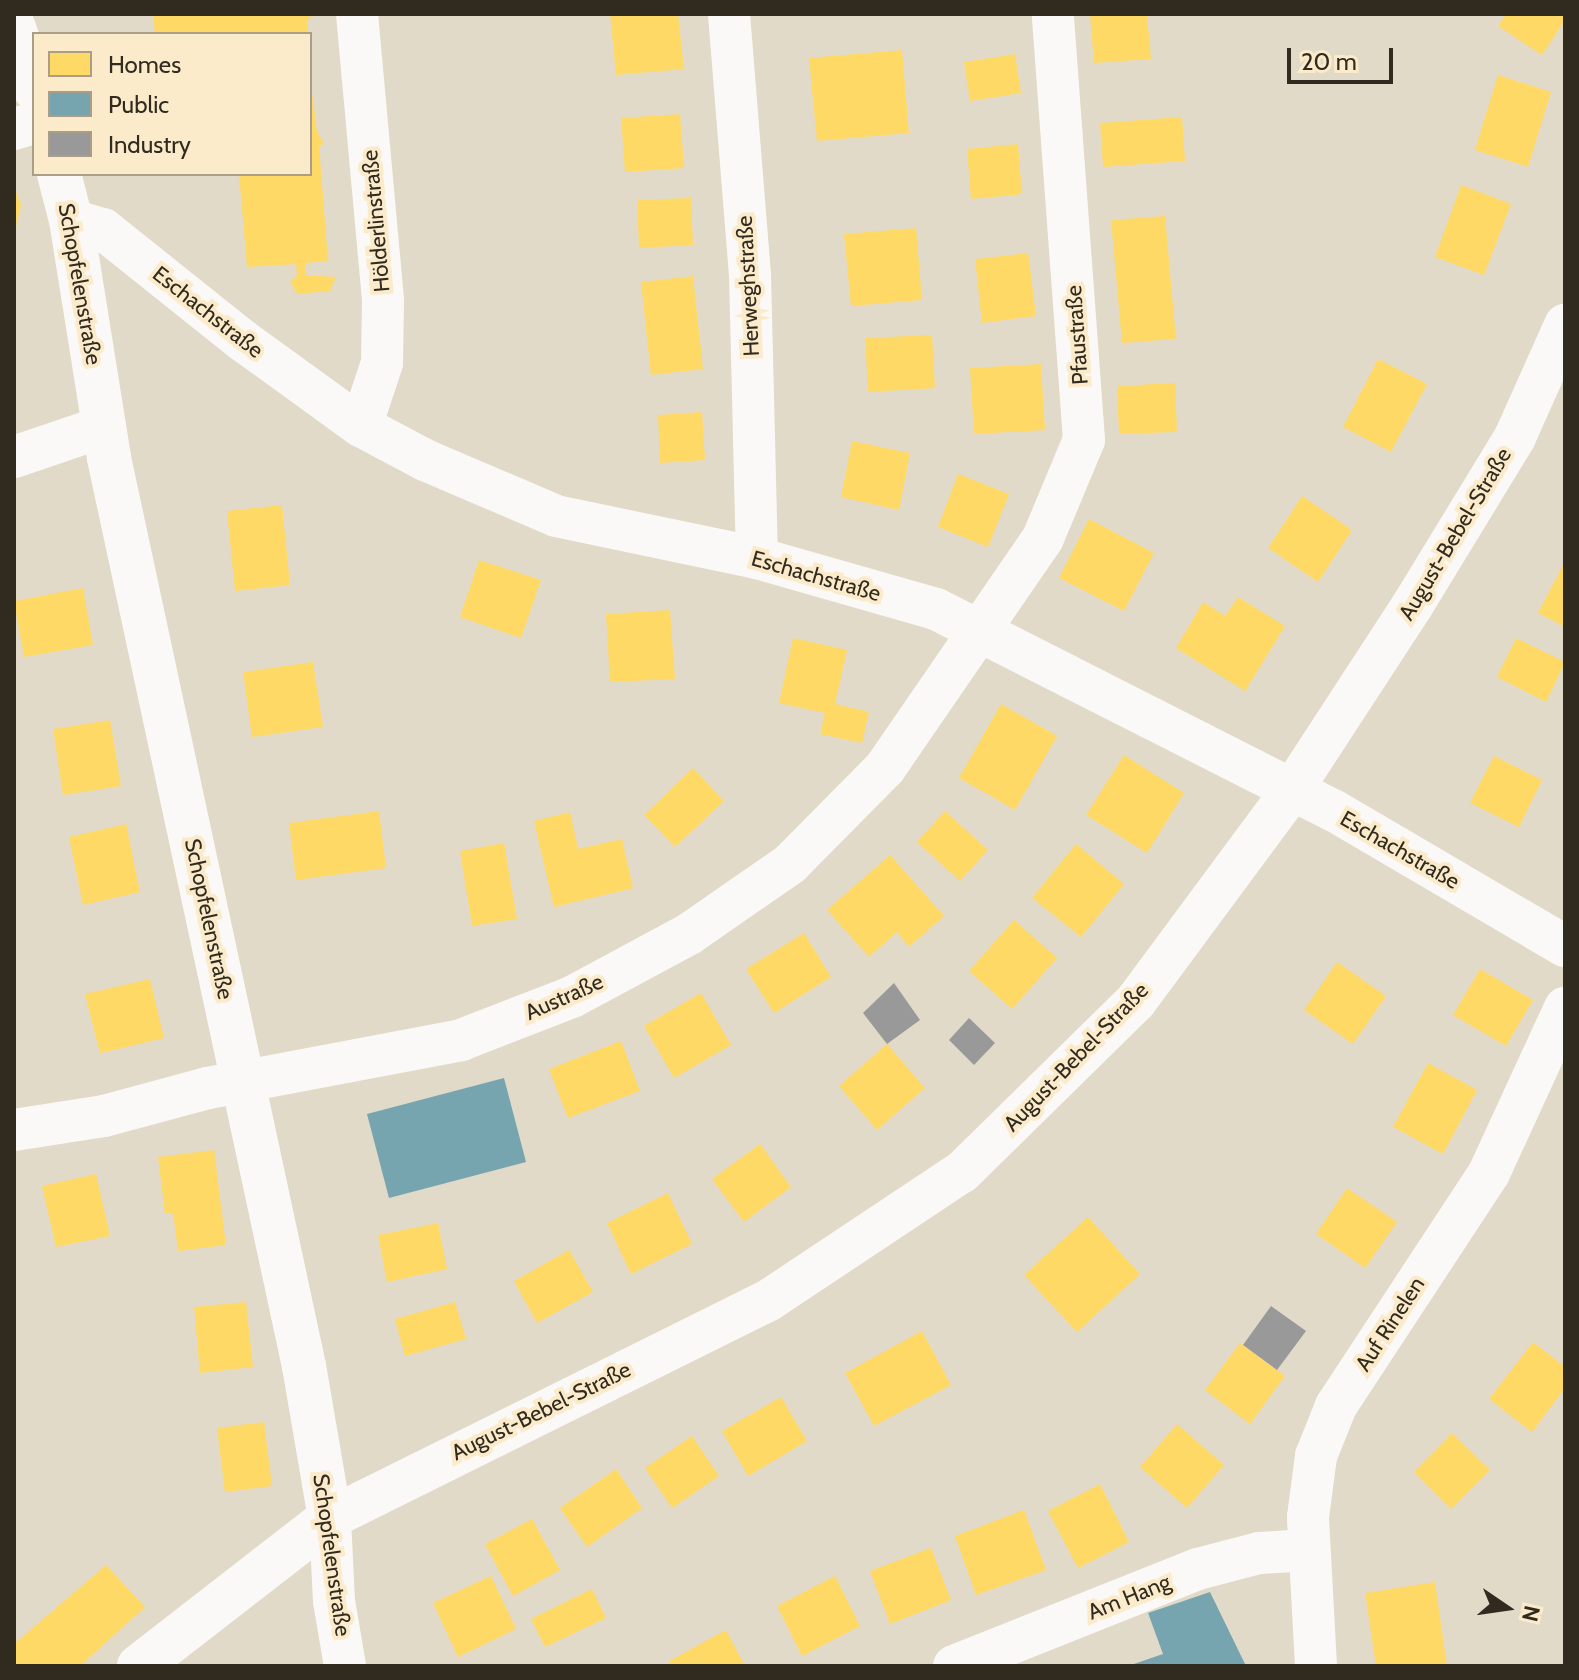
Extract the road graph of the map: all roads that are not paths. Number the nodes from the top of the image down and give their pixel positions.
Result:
1 (357, 14) edge
2 (729, 14) edge
3 (1053, 14) edge
4 (14, 28) edge
5 (32, 82) edge
6 (60, 176) edge
7 (71, 220) junction
8 (1565, 325) edge
9 (105, 426) junction
10 (361, 426) junction
11 (14, 457) edge
12 (757, 558) junction
13 (982, 629) junction
14 (1292, 790) junction
15 (1565, 946) edge
16 (1565, 1008) edge
17 (244, 1082) junction
18 (14, 1130) edge
19 (330, 1518) junction
20 (1309, 1550) junction
21 (139, 1666) edge
22 (345, 1666) edge
23 (954, 1666) edge
24 (1316, 1666) edge

1 - 10 street, Hölderlinstraße
2 - 12 street, Herweghstraße
3 - 13 street, Pfaustraße
4 - 5 street
6 - 7 street, Schopfelenstraße
7 - 9 street, Schopfelenstraße
7 - 10 street, Eschachstraße
8 - 14 street, August-Bebel-Straße
9 - 11 street
9 - 17 street, Schopfelenstraße
10 - 12 street, Eschachstraße
12 - 13 street, Eschachstraße
13 - 14 street, Eschachstraße
13 - 17 street, Austraße
14 - 15 street, Eschachstraße
14 - 19 street, August-Bebel-Straße
16 - 20 street, Auf Rinelen
17 - 18 street, Austraße
17 - 19 street, Schopfelenstraße
19 - 21 street
19 - 22 street, Schopfelenstraße
20 - 23 street, Am Hang
20 - 24 street, Auf Rinelen

